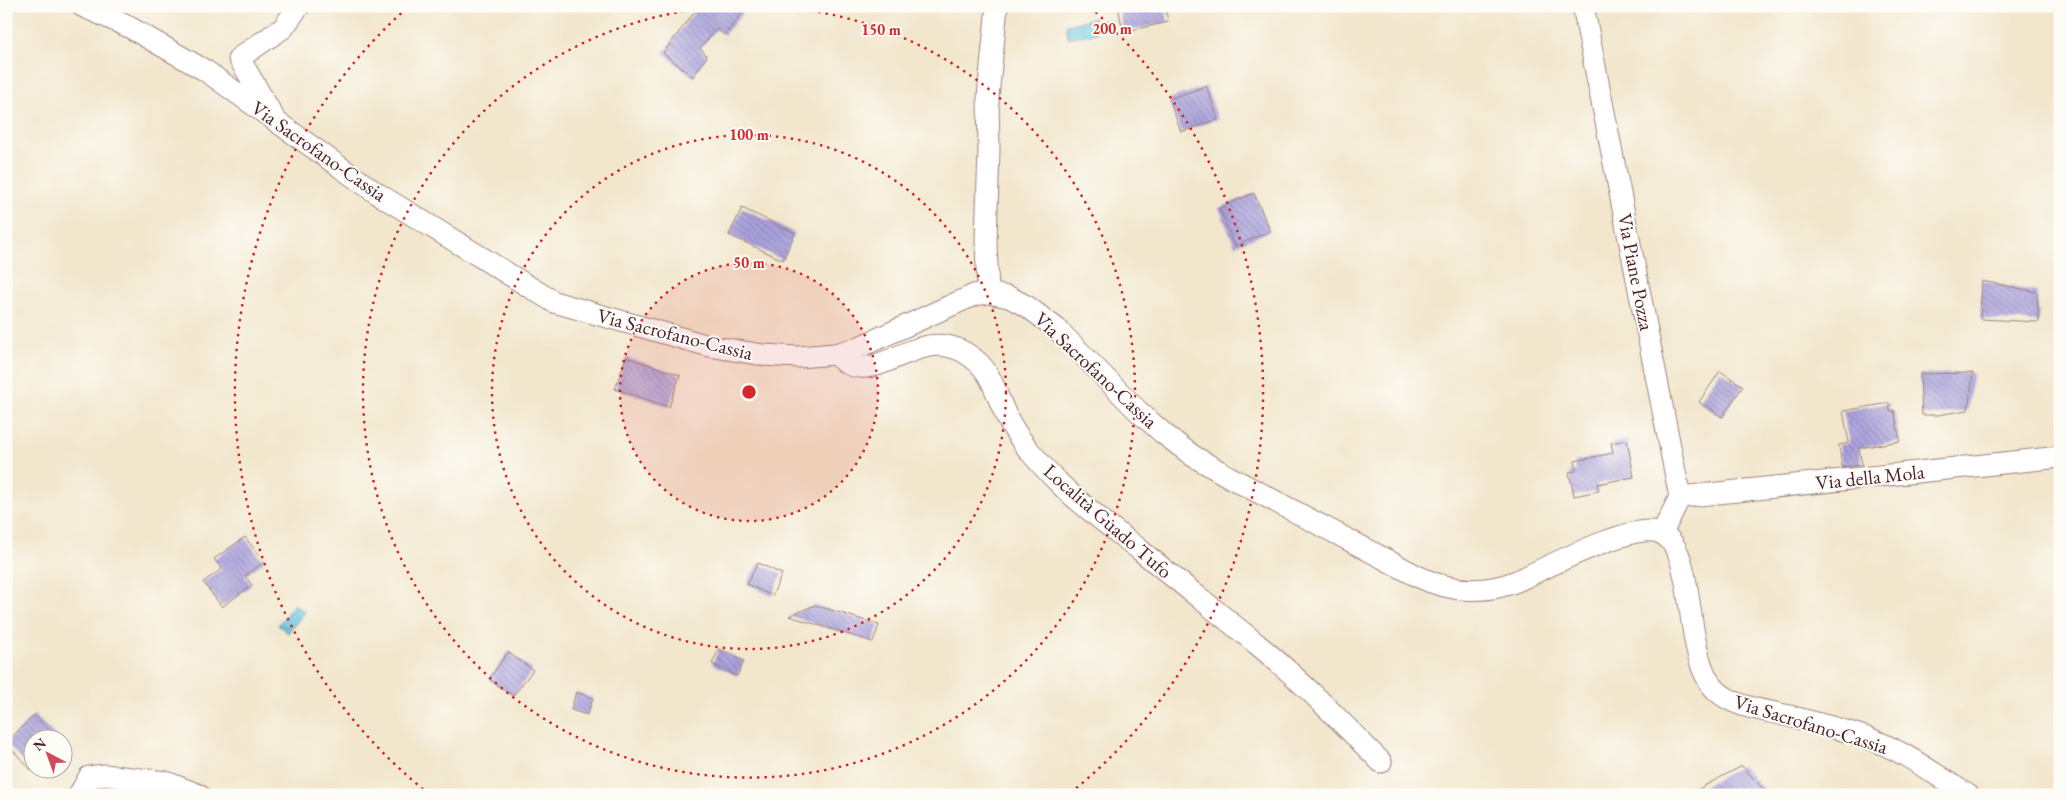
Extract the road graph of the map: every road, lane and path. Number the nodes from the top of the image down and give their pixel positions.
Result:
1 (82, 6) edge
2 (299, 6) edge
3 (997, 6) edge
4 (1583, 6) edge
5 (277, 122) junction
6 (988, 292) junction
7 (835, 354) junction
8 (2060, 457) edge
9 (1680, 497) junction
10 (1662, 533) junction
11 (1381, 762) dead end
12 (79, 795) edge
13 (199, 795) edge
14 (1968, 795) edge

1 - 5 street, Via Sacrofano-Cassia
2 - 5 street
3 - 6 street
4 - 9 street, Via Piane Pozza
5 - 7 street, Via Sacrofano-Cassia
6 - 7 street, Via Sacrofano-Cassia
6 - 10 street, Via Sacrofano-Cassia
7 - 11 street, Località Guado Tufo
8 - 9 street, Via della Mola
9 - 10 street
10 - 14 street, Via Sacrofano-Cassia
12 - 13 street

